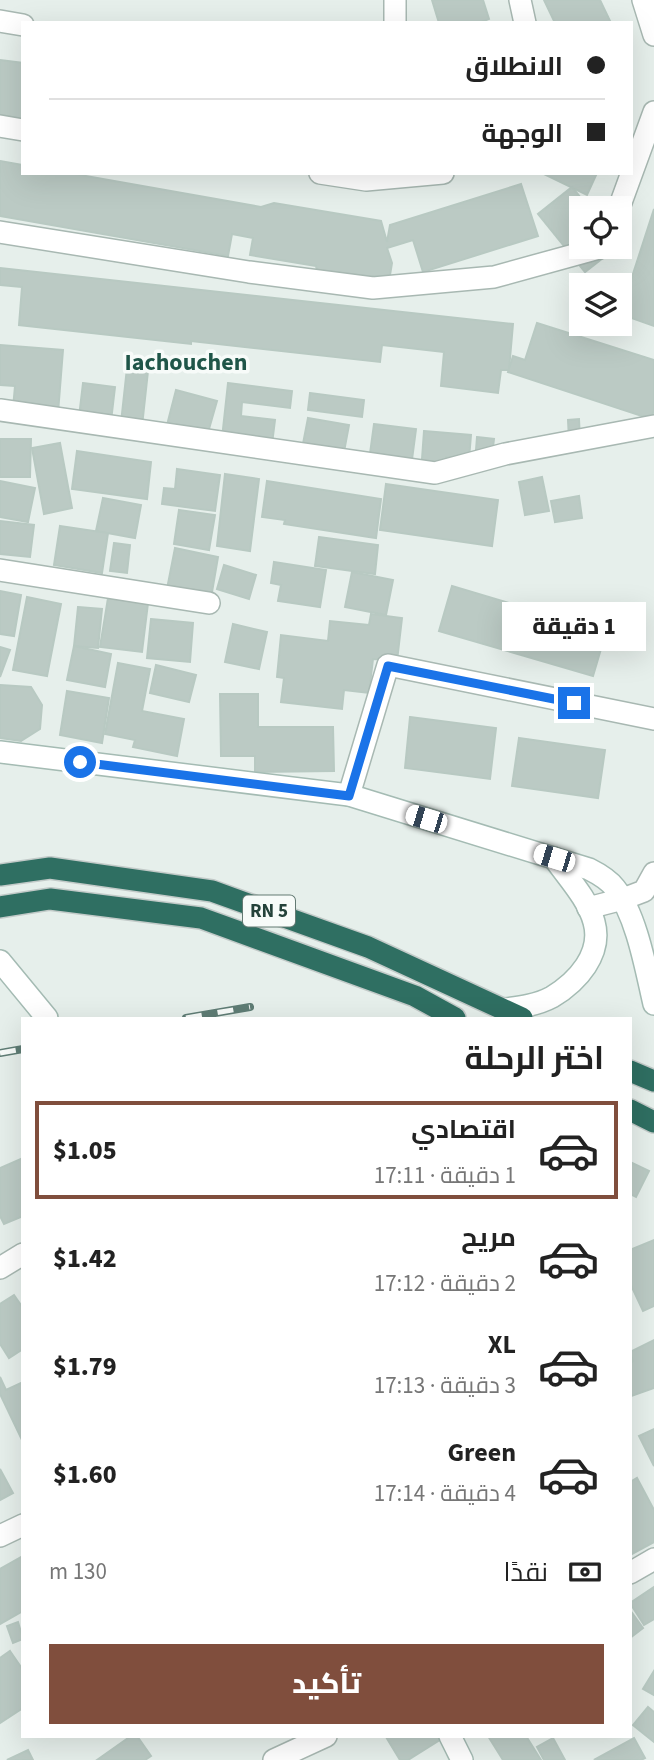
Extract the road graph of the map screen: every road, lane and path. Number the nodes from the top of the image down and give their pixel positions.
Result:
1 (395, 0) edge
2 (520, 0) edge
3 (643, 0) edge
4 (0, 21) edge
5 (395, 21) edge
6 (524, 21) edge
7 (21, 25) edge
8 (654, 35) edge
9 (654, 111) edge
10 (0, 127) edge
11 (21, 130) edge
12 (633, 169) edge
13 (333, 175) edge
14 (421, 175) edge
15 (631, 175) edge
16 (623, 196) edge
17 (0, 232) edge
18 (569, 256) edge
19 (0, 410) edge
20 (654, 426) edge
21 (0, 570) edge
22 (209, 603) dead end
23 (654, 719) edge
24 (0, 752) edge
25 (349, 796) junction
26 (554, 858) junction
27 (654, 873) edge
28 (0, 876) edge
29 (623, 900) junction
30 (0, 907) edge
31 (588, 908) junction
32 (0, 961) edge
33 (654, 1004) edge
34 (513, 1014) edge
35 (46, 1017) edge
36 (453, 1017) edge
37 (632, 1072) edge
38 (654, 1081) edge
39 (632, 1111) edge
40 (654, 1122) edge
41 (21, 1255) edge
42 (0, 1268) edge
43 (21, 1526) edge
44 (0, 1536) edge
45 (654, 1559) edge
46 (632, 1572) edge
47 (322, 1738) edge
48 (451, 1738) edge
49 (274, 1760) edge
50 (462, 1760) edge

1 - 5 street
2 - 6 street
3 - 8 street
4 - 7 street
9 - 12 street
10 - 11 street
13 - 14 street
15 - 16 street
17 - 18 street
19 - 20 street
21 - 22 street
23 - 25 street
24 - 25 street
25 - 26 street
26 - 29 street
26 - 31 street
27 - 29 street
28 - 34 highway, RN 5
29 - 31 street
29 - 33 street
30 - 36 highway, RN 5
31 - 34 street
32 - 35 street
37 - 38 highway
39 - 40 highway
41 - 42 street
43 - 44 street
45 - 46 street
47 - 49 street
48 - 50 street

